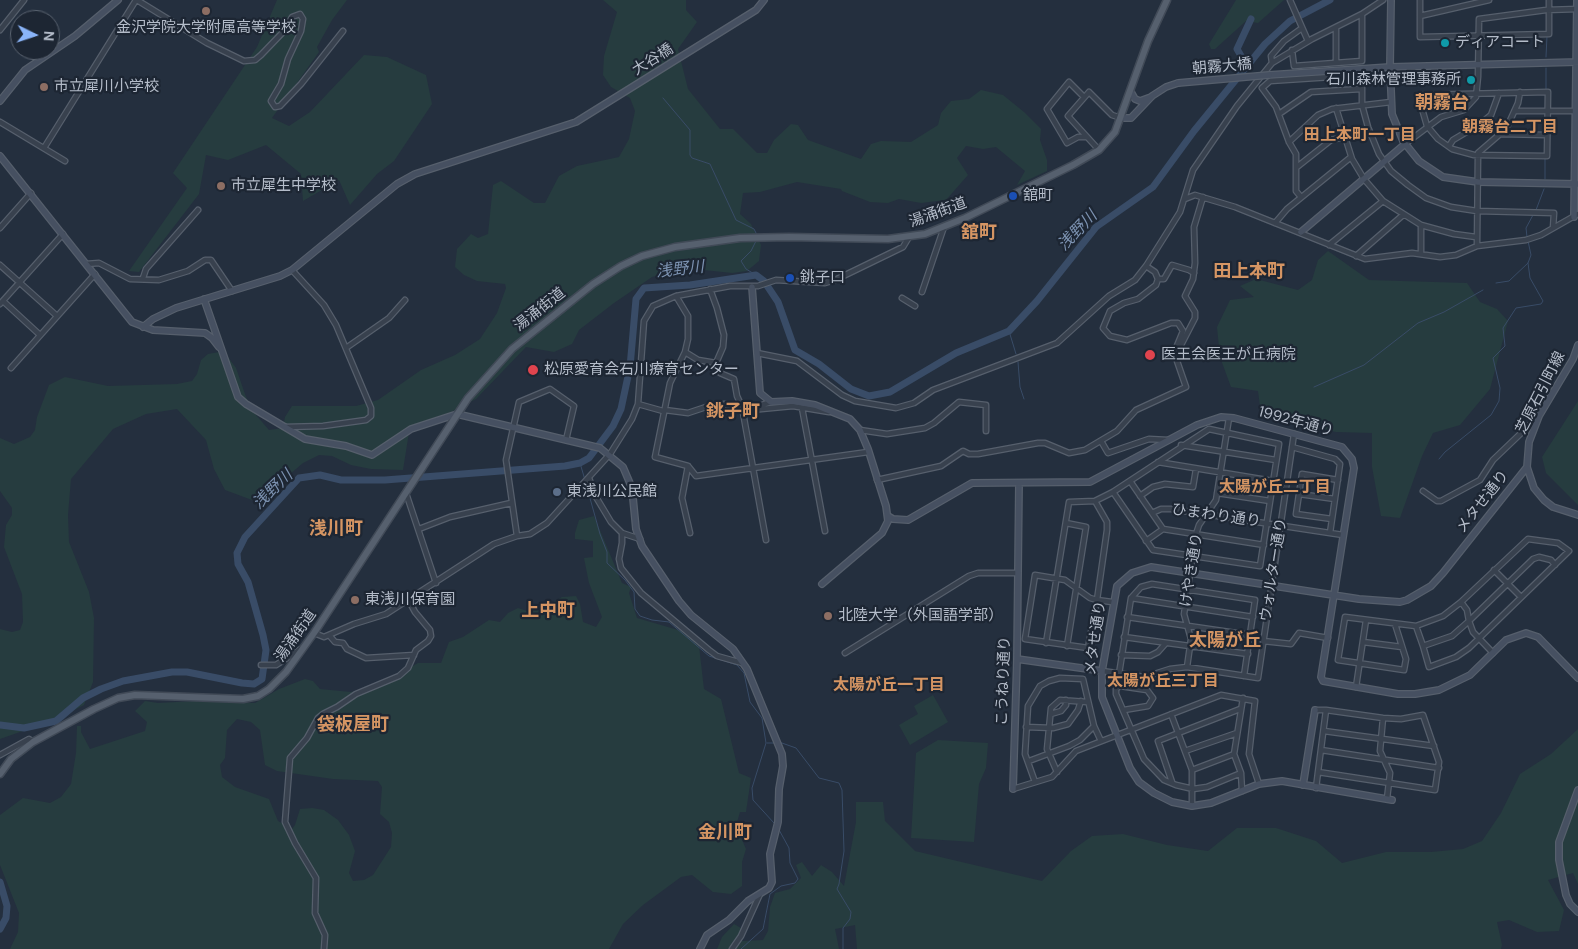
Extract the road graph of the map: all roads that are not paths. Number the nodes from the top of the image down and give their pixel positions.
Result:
1 (24, 0) edge
2 (118, 0) edge
3 (137, 0) edge
4 (764, 0) edge
5 (1167, 0) edge
6 (1296, 0) edge
7 (1383, 0) edge
8 (1391, 0) edge
9 (1420, 0) edge
10 (1489, 0) edge
11 (1550, 0) edge
12 (1577, 0) edge
13 (1291, 3) edge
14 (1549, 9) junction
15 (1577, 9) edge
16 (1362, 14) junction
17 (1420, 16) junction
18 (1301, 27) junction
19 (1336, 27) junction
20 (0, 30) edge
21 (342, 31) dead end
22 (1479, 36) junction
23 (1308, 41) junction
24 (1292, 50) junction
25 (1577, 62) edge
26 (1272, 63) junction
27 (1336, 63) junction
28 (1479, 64) junction
29 (1390, 67) junction
30 (1362, 89) junction
31 (1131, 92) junction
32 (1520, 92) junction
33 (1477, 93) junction
34 (1499, 93) junction
35 (1152, 96) junction
36 (1084, 97) junction
37 (0, 101) edge
38 (1390, 102) junction
39 (1362, 105) junction
40 (1336, 108) junction
41 (1515, 111) junction
42 (1577, 111) edge
43 (1548, 112) junction
44 (1279, 114) junction
45 (1121, 118) junction
46 (0, 122) edge
47 (1427, 126) junction
48 (1500, 134) junction
49 (1547, 134) junction
50 (1086, 137) junction
51 (1344, 137) junction
52 (1289, 142) junction
53 (1405, 144) junction
54 (1449, 146) junction
55 (44, 148) junction
56 (1099, 150) junction
57 (1478, 154) junction
58 (0, 156) edge
59 (1351, 157) junction
60 (65, 161) dead end
61 (1385, 162) junction
62 (1297, 167) junction
63 (1364, 179) junction
64 (1478, 182) junction
65 (1576, 184) edge
66 (30, 193) junction
67 (1203, 197) junction
68 (1301, 198) junction
69 (1185, 199) junction
70 (1383, 201) junction
71 (198, 210) dead end
72 (1476, 211) junction
73 (1576, 215) edge
74 (1403, 216) junction
75 (1275, 224) junction
76 (1421, 225) junction
77 (944, 227) junction
78 (0, 228) edge
79 (1554, 228) junction
80 (1301, 232) junction
81 (63, 234) junction
82 (1476, 236) junction
83 (909, 238) junction
84 (1329, 244) junction
85 (1477, 246) junction
86 (1421, 254) junction
87 (1356, 256) junction
88 (86, 264) junction
89 (0, 265) edge
90 (1146, 266) junction
91 (292, 270) junction
92 (95, 274) junction
93 (1194, 274) junction
94 (143, 278) junction
95 (1158, 279) junction
96 (19, 282) junction
97 (755, 286) junction
98 (710, 289) junction
99 (232, 291) junction
100 (922, 292) dead end
101 (676, 296) junction
102 (902, 298) dead end
103 (204, 299) junction
104 (405, 300) dead end
105 (2, 303) edge
106 (915, 306) dead end
107 (57, 316) junction
108 (143, 327) junction
109 (40, 335) junction
110 (1578, 345) edge
111 (346, 348) junction
112 (1179, 349) junction
113 (685, 352) junction
114 (223, 353) junction
115 (756, 353) junction
116 (716, 363) junction
117 (11, 368) dead end
118 (771, 402) junction
119 (638, 404) junction
120 (742, 407) junction
121 (802, 408) junction
122 (749, 409) junction
123 (664, 411) junction
124 (836, 411) junction
125 (457, 414) junction
126 (1539, 416) junction
127 (1228, 418) junction
128 (285, 427) junction
129 (513, 428) junction
130 (860, 430) junction
131 (986, 430) dead end
132 (1226, 432) junction
133 (1294, 434) junction
134 (566, 440) junction
135 (1169, 440) junction
136 (1101, 441) junction
137 (1181, 445) junction
138 (1292, 447) junction
139 (868, 452) junction
140 (1223, 452) junction
141 (610, 454) junction
142 (1276, 460) junction
143 (812, 461) junction
144 (1158, 462) junction
145 (688, 466) junction
146 (1527, 467) junction
147 (754, 469) junction
148 (1196, 469) junction
149 (1220, 473) junction
150 (877, 480) junction
151 (1338, 480) junction
152 (587, 481) junction
153 (1130, 481) junction
154 (1273, 481) junction
155 (1019, 483) junction
156 (1424, 491) dead end
157 (1113, 492) junction
158 (406, 493) junction
159 (1217, 493) junction
160 (1299, 494) junction
161 (1140, 496) junction
162 (1335, 499) junction
163 (1095, 501) junction
164 (1270, 501) junction
165 (511, 504) junction
166 (1152, 513) junction
167 (1207, 514) junction
168 (1578, 515) edge
169 (888, 516) junction
170 (1332, 519) junction
171 (1267, 523) junction
172 (1066, 524) junction
173 (1281, 526) junction
174 (1163, 529) junction
175 (419, 530) junction
176 (825, 531) dead end
177 (622, 533) junction
178 (690, 533) dead end
179 (1330, 533) junction
180 (1196, 534) junction
181 (1343, 535) junction
182 (517, 536) junction
183 (640, 539) junction
184 (766, 540) dead end
185 (1146, 541) junction
186 (1264, 546) junction
187 (1193, 555) junction
188 (1555, 565) junction
189 (1494, 570) junction
190 (1018, 572) junction
191 (1191, 572) junction
192 (1057, 578) junction
193 (436, 583) junction
194 (1507, 583) junction
195 (822, 584) dead end
196 (1272, 584) junction
197 (1188, 588) junction
198 (1077, 589) junction
199 (1334, 594) junction
200 (1521, 597) junction
201 (1131, 598) junction
202 (1097, 600) junction
203 (409, 601) junction
204 (1112, 602) junction
205 (1460, 602) junction
206 (1185, 606) junction
207 (1127, 616) junction
208 (1253, 617) junction
209 (1366, 620) junction
210 (1469, 621) junction
211 (1395, 624) junction
212 (1186, 626) junction
213 (1416, 626) junction
214 (314, 633) junction
215 (329, 635) junction
216 (1250, 635) junction
217 (1124, 637) junction
218 (1328, 638) junction
219 (1478, 638) junction
220 (1263, 640) junction
221 (1363, 642) junction
222 (1046, 643) junction
223 (1166, 643) junction
224 (1067, 646) junction
225 (1423, 646) junction
226 (1190, 647) junction
227 (1402, 647) junction
228 (303, 649) junction
229 (1493, 652) junction
230 (845, 653) dead end
231 (1248, 654) junction
232 (414, 655) junction
233 (1121, 655) junction
234 (1018, 659) junction
235 (742, 663) junction
236 (1360, 664) junction
237 (261, 665) dead end
238 (1187, 667) junction
239 (1102, 671) junction
240 (1119, 674) junction
241 (1244, 676) junction
242 (1138, 677) junction
243 (1578, 678) edge
244 (1356, 687) junction
245 (1137, 688) junction
246 (1243, 698) junction
247 (1066, 700) junction
248 (1081, 701) junction
249 (1088, 702) junction
250 (1124, 710) junction
251 (1240, 710) junction
252 (1315, 710) joint
253 (1326, 710) junction
254 (1051, 714) junction
255 (1171, 714) junction
256 (1383, 718) junction
257 (1094, 726) junction
258 (1026, 727) junction
259 (1048, 728) junction
260 (1133, 729) junction
261 (1324, 731) junction
262 (1237, 733) junction
263 (1178, 734) junction
264 (1116, 735) junction
265 (1381, 739) junction
266 (1102, 741) junction
267 (34, 742) junction
268 (1434, 746) junction
269 (1321, 750) junction
270 (7, 752) junction
271 (1185, 752) junction
272 (1049, 753) junction
273 (1234, 754) junction
274 (0, 755) edge
275 (12, 760) junction
276 (1384, 760) junction
277 (1028, 762) junction
278 (1439, 768) junction
279 (1192, 770) junction
280 (1057, 772) junction
281 (1318, 772) junction
282 (1241, 773) junction
283 (0, 774) edge
284 (1035, 782) junction
285 (1172, 782) junction
286 (1390, 782) junction
287 (1259, 784) junction
288 (1303, 785) junction
289 (1316, 788) junction
290 (1013, 789) joint
291 (1193, 789) junction
292 (1578, 790) edge
293 (1242, 791) junction
294 (1390, 799) joint
295 (1192, 806) junction
296 (761, 893) junction
297 (1578, 912) edge
298 (324, 949) edge
299 (700, 949) edge
300 (732, 949) edge

1 - 20 street
2 - 37 street
3 - 21 street
3 - 55 street
4 - 91 street, 大谷橋
5 - 31 main road, 湯涌街道
6 - 13 street
7 - 16 street
8 - 29 street
9 - 17 street
10 - 17 street
11 - 14 street
12 - 15 street
13 - 18 street
14 - 15 street
14 - 22 street
14 - 22 street
15 - 25 street
16 - 19 street
16 - 27 street
17 - 22 street
18 - 23 street
18 - 26 street
19 - 23 street
19 - 27 street
22 - 28 street
23 - 24 street
24 - 26 street
24 - 27 street
25 - 28 street, 朝霧大橋
25 - 42 street
26 - 69 street
28 - 29 street, 朝霧大橋
28 - 33 street
29 - 35 street, 朝霧大橋, bridge
29 - 38 street
30 - 39 street
30 - 44 street
30 - 44 street
31 - 35 street
31 - 45 main road, 湯涌街道
32 - 34 street
32 - 41 street
32 - 43 street
33 - 34 street
33 - 47 street
33 - 47 street
34 - 54 street
35 - 45 street
36 - 45 street
36 - 50 street
36 - 50 street
38 - 39 street
38 - 53 street
39 - 40 street
39 - 61 street
40 - 51 street
40 - 52 street
41 - 43 street
41 - 48 street
42 - 43 street
42 - 65 street
43 - 49 street
44 - 52 street
45 - 56 main road, 湯涌街道
46 - 55 street
47 - 53 street
47 - 54 street
48 - 49 street
48 - 57 street
49 - 57 street
50 - 56 street
51 - 59 street
51 - 62 street
52 - 62 street
53 - 61 street
53 - 64 street
54 - 57 street
55 - 60 street
56 - 77 main road, 湯涌街道
57 - 64 street
58 - 66 street
59 - 63 street
59 - 68 street
61 - 63 street
61 - 72 street
62 - 68 street
63 - 70 street
63 - 80 street
64 - 65 street
64 - 72 street
65 - 73 street
66 - 78 street
66 - 81 street
67 - 69 street
67 - 75 street
67 - 93 street
68 - 75 street
69 - 90 street
70 - 74 street
70 - 84 street
71 - 94 street
72 - 79 street
72 - 82 street
73 - 79 street
74 - 76 street
74 - 87 street
75 - 80 street
76 - 82 street
76 - 86 street
77 - 83 main road, 湯涌街道
77 - 100 street
79 - 85 street
80 - 84 street
81 - 88 street
81 - 96 street
82 - 85 street
83 - 97 street
83 - 125 main road, 湯涌街道
84 - 87 street
85 - 86 street
86 - 87 street
88 - 92 street
88 - 94 street
89 - 96 street
90 - 95 street
90 - 115 street
91 - 99 street, 大谷橋
91 - 111 street
92 - 107 street
92 - 108 street
93 - 95 street
93 - 112 street
94 - 99 street
95 - 112 street
96 - 105 street
96 - 107 street
97 - 98 street
97 - 115 street
98 - 101 street
98 - 116 street
99 - 103 street, 大谷橋
101 - 113 street
101 - 119 street
102 - 106 street
103 - 108 street, 大谷橋
103 - 114 street
104 - 111 street
105 - 109 street
107 - 109 street
108 - 114 street
109 - 117 street
110 - 126 street, 芝原石引町線
111 - 128 street
112 - 136 street
113 - 116 street
113 - 123 street
114 - 128 street
115 - 118 street
116 - 120 street
118 - 122 street
118 - 124 street
119 - 123 street
119 - 141 street
120 - 122 street
120 - 123 street
120 - 147 street
121 - 122 street
121 - 124 street
121 - 143 street
123 - 145 street
124 - 130 street
125 - 128 street
125 - 129 street
125 - 158 main road, 湯涌街道
126 - 146 street, 芝原石引町線
126 - 156 street
127 - 132 street, けやき通り
127 - 133 street, 1992年通り
127 - 135 street, 1992年通り
129 - 134 street
129 - 134 street
129 - 165 street
130 - 131 street
130 - 139 street
132 - 137 street
132 - 140 street, けやき通り
132 - 142 street
133 - 138 street, ウォルター通り
133 - 181 street, 1992年通り
134 - 141 street
135 - 136 street
135 - 155 street, 1992年通り
136 - 150 street
137 - 140 street
137 - 144 street
138 - 151 street
138 - 173 street, ウォルター通り
139 - 143 street
139 - 150 street
140 - 142 street
140 - 149 street, けやき通り
141 - 152 street
141 - 183 street
142 - 154 street
143 - 147 street
143 - 176 street
144 - 148 street
144 - 153 street
145 - 147 street
145 - 178 street
146 - 168 street, 芝原石引町線
146 - 199 street, メタせ通り
147 - 184 street
148 - 149 street
148 - 161 street
149 - 154 street
149 - 159 street, けやき通り
150 - 169 street
151 - 160 street
151 - 162 street
152 - 177 street
152 - 182 street
153 - 157 street
153 - 161 street
154 - 164 street
155 - 169 street, 1992年通り
155 - 190 street, こうねり通り
157 - 163 street
157 - 185 street
158 - 175 street
158 - 214 main road, 湯涌街道
159 - 164 street
159 - 167 street, けやき通り
160 - 162 street
160 - 170 street
161 - 166 street
162 - 170 street
163 - 172 street
163 - 202 street
164 - 171 street
165 - 175 street
165 - 182 street
166 - 167 street, ひまわり通り
166 - 174 street
167 - 171 street, ひまわり通り
167 - 180 street, けやき通り
169 - 195 street
170 - 179 street
171 - 173 street, ひまわり通り
171 - 186 street
172 - 192 street
172 - 198 street
173 - 179 street, ひまわり通り
173 - 196 street, ウォルター通り
174 - 180 street
174 - 185 street
175 - 193 street
177 - 183 street
177 - 235 street
179 - 181 street, ひまわり通り
180 - 186 street
180 - 187 street, けやき通り
181 - 199 street, 1992年通り
182 - 193 street
183 - 235 street
185 - 187 street
186 - 187 street
187 - 191 street, けやき通り
188 - 189 street
188 - 194 street
188 - 200 street
189 - 194 street
189 - 205 street
190 - 230 street
190 - 234 street, こうねり通り
191 - 196 street, メタせ通り
191 - 197 street, けやき通り
191 - 204 street, メタせ通り
192 - 198 street
192 - 222 street
192 - 222 street
193 - 203 street
194 - 200 street
194 - 210 street
196 - 199 street, メタせ通り
196 - 220 street, ウォルター通り
197 - 201 street
197 - 206 street, けやき通り
197 - 208 street
198 - 202 street
198 - 224 street
199 - 218 street, 1992年通り
200 - 219 street
201 - 206 street
201 - 207 street
202 - 204 street
202 - 224 street
203 - 215 street
203 - 232 street
204 - 239 street, メタせ通り
205 - 210 street
205 - 213 street
206 - 208 street
206 - 212 street, けやき通り
207 - 212 street
207 - 217 street
208 - 216 street
209 - 211 street
209 - 221 street
209 - 236 street
210 - 219 street
210 - 225 street
211 - 213 street
211 - 227 street
212 - 216 street
212 - 226 street, けやき通り
213 - 225 street
214 - 215 street
214 - 228 main road, 湯涌街道
215 - 232 street
216 - 231 street
217 - 223 street
217 - 233 street
218 - 220 street
218 - 244 street, 1992年通り
219 - 225 street
219 - 229 street
220 - 241 street, ウォルター通り
221 - 227 street
221 - 236 street
222 - 224 street
223 - 226 street
223 - 233 street
226 - 231 street
226 - 238 street, けやき通り
227 - 236 street
228 - 237 street
228 - 267 main road, 湯涌街道
229 - 243 street
229 - 244 street
231 - 241 street
232 - 298 street
233 - 240 street
234 - 239 street
234 - 290 street, こうねり通り
235 - 296 street
236 - 244 street
238 - 241 street
238 - 242 street
239 - 240 street
239 - 264 street, メタせ通り
240 - 242 street
242 - 245 street
245 - 250 street
245 - 250 street
246 - 251 street
246 - 255 street
246 - 287 street
247 - 248 street
247 - 254 street
247 - 254 street
248 - 249 street
248 - 259 street
249 - 257 street
249 - 258 street
250 - 260 street
251 - 262 street
251 - 263 street
252 - 253 street
252 - 288 street
253 - 256 street
253 - 261 street
254 - 259 street
255 - 260 street
255 - 263 street
256 - 265 street
256 - 268 street
257 - 266 street
257 - 272 street
258 - 259 street
258 - 277 street
259 - 272 street
260 - 264 street
260 - 285 street
261 - 265 street
261 - 269 street
262 - 271 street
262 - 273 street
263 - 271 street
263 - 285 street
264 - 266 street
264 - 295 street, メタせ通り
265 - 268 street
265 - 276 street
266 - 280 street
267 - 270 street
267 - 275 main road, 湯涌街道
268 - 278 street
269 - 276 street
269 - 281 street
270 - 274 street
270 - 275 street
271 - 279 street
272 - 277 street
272 - 280 street
273 - 279 street
273 - 282 street
275 - 283 main road, 湯涌街道
276 - 278 street
276 - 286 street
277 - 284 street
278 - 286 street
279 - 291 street
280 - 284 street
281 - 286 street
281 - 289 street
282 - 291 street
282 - 293 street
284 - 290 street
285 - 291 street
286 - 294 street
287 - 288 street, メタせ通り
287 - 293 street, メタせ通り
288 - 289 street, メタせ通り
289 - 294 street, メタせ通り
291 - 295 street
292 - 297 street
293 - 295 street, メタせ通り
296 - 299 street
296 - 300 street

